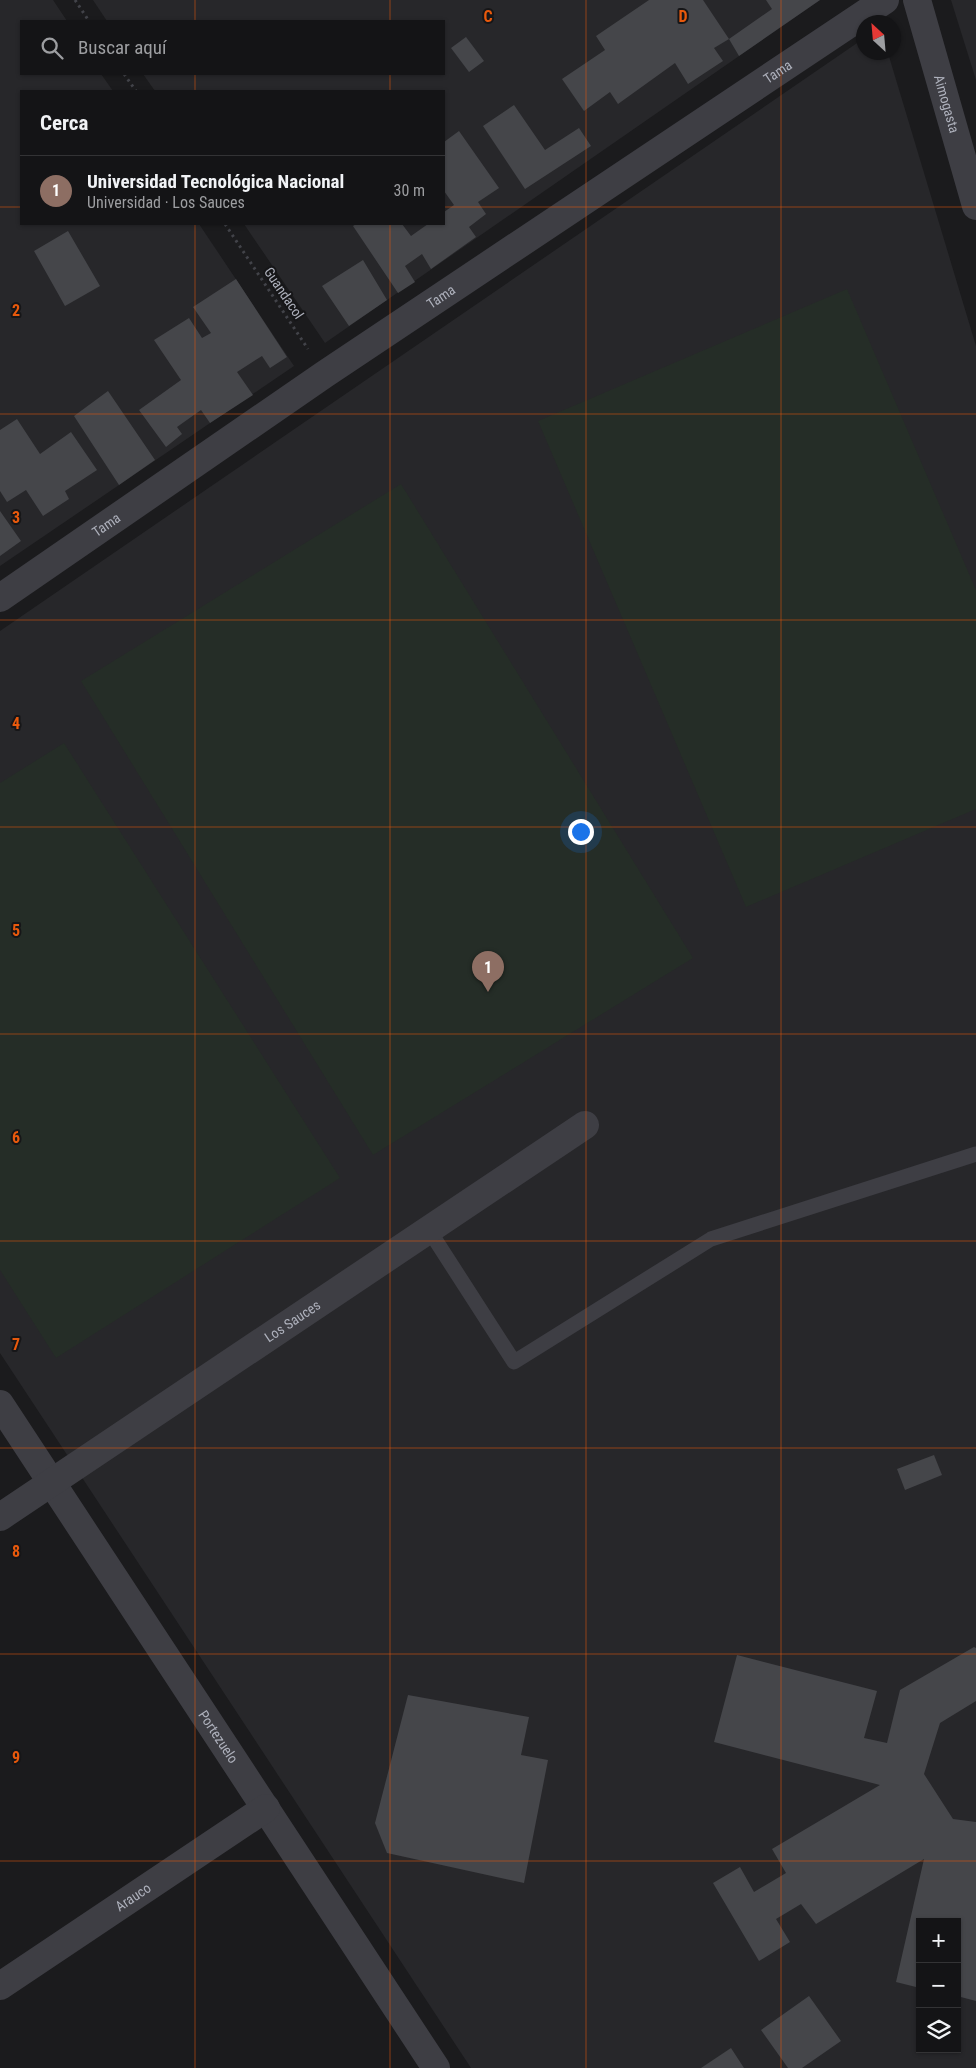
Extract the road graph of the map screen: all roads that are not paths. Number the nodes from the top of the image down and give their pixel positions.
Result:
1 (885, 0) edge
2 (917, 0) edge
3 (976, 206) edge
4 (0, 598) edge
5 (585, 1125) dead end
6 (976, 1154) edge
7 (428, 1230) junction
8 (0, 1404) edge
9 (51, 1482) junction
10 (0, 1517) edge
11 (266, 1808) junction
12 (0, 1986) edge
13 (436, 2068) edge

1 - 4 street, Tama
2 - 3 street, Aimogasta
5 - 7 street, Los Sauces
6 - 7 lane
7 - 9 street, Los Sauces
8 - 9 street, Portezuelo
9 - 10 street, Los Sauces
9 - 11 street, Portezuelo
11 - 12 street, Arauco
11 - 13 street, Portezuelo

